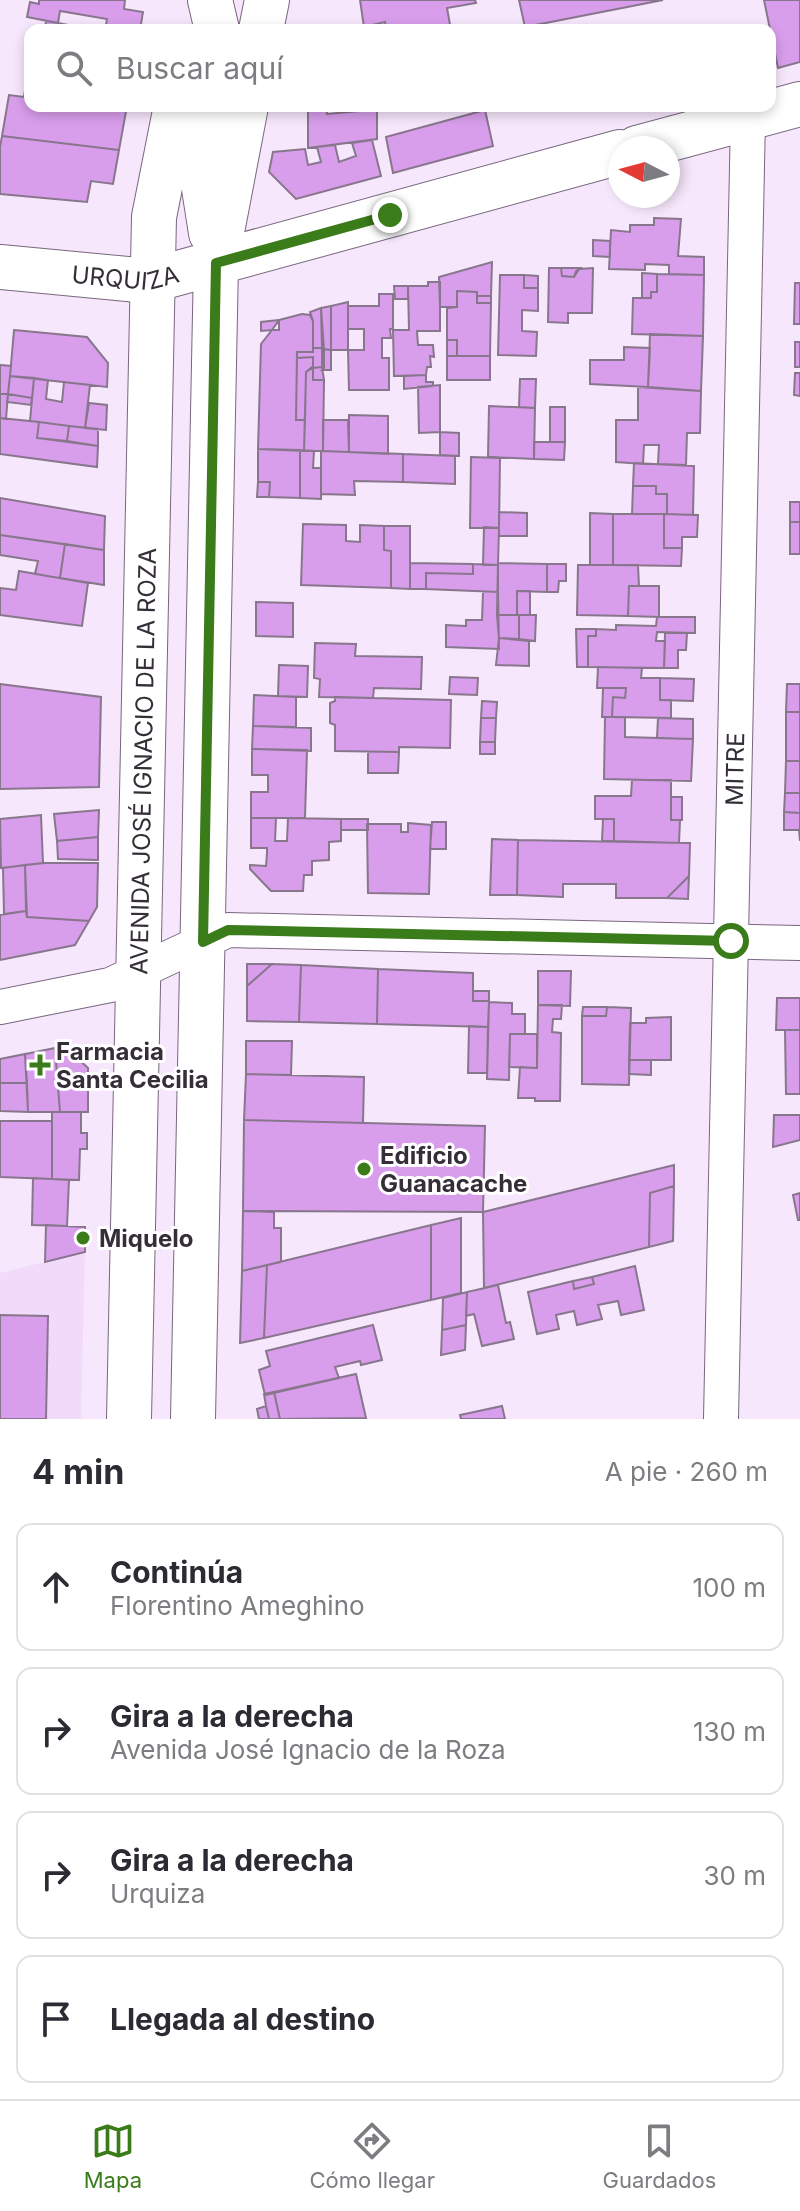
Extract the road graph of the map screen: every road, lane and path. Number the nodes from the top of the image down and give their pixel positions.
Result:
1 (198, 0) edge
2 (210, 0) edge
3 (267, 0) edge
4 (192, 24) edge
5 (216, 24) edge
6 (262, 24) edge
7 (800, 104) edge
8 (776, 110) edge
9 (175, 112) edge
10 (206, 112) edge
11 (245, 112) edge
12 (770, 112) edge
13 (748, 118) junction
14 (680, 136) edge
15 (608, 155) edge
16 (216, 263) junction
17 (0, 267) edge
18 (153, 280) junction
19 (731, 941) junction
20 (203, 942) junction
21 (800, 943) edge
22 (138, 972) junction
23 (0, 1007) edge
24 (129, 1419) edge
25 (193, 1419) edge
26 (721, 1419) edge

1 - 4 main road
2 - 5 main road
3 - 6 main road
7 - 8 main road
9 - 18 main road, AVENIDA JOSÉ IGNACIO DE LA ROZA
10 - 16 main road
11 - 16 main road
12 - 13 main road
13 - 14 main road
13 - 19 street, MITRE
15 - 16 main road, URQUIZA
16 - 18 main road, URQUIZA
16 - 20 main road
17 - 18 main road, URQUIZA
18 - 22 main road, AVENIDA JOSÉ IGNACIO DE LA ROZA
19 - 20 street
19 - 21 street
19 - 26 street, MITRE
20 - 22 street
20 - 25 main road
22 - 23 street
22 - 24 main road, AVENIDA JOSÉ IGNACIO DE LA ROZA

